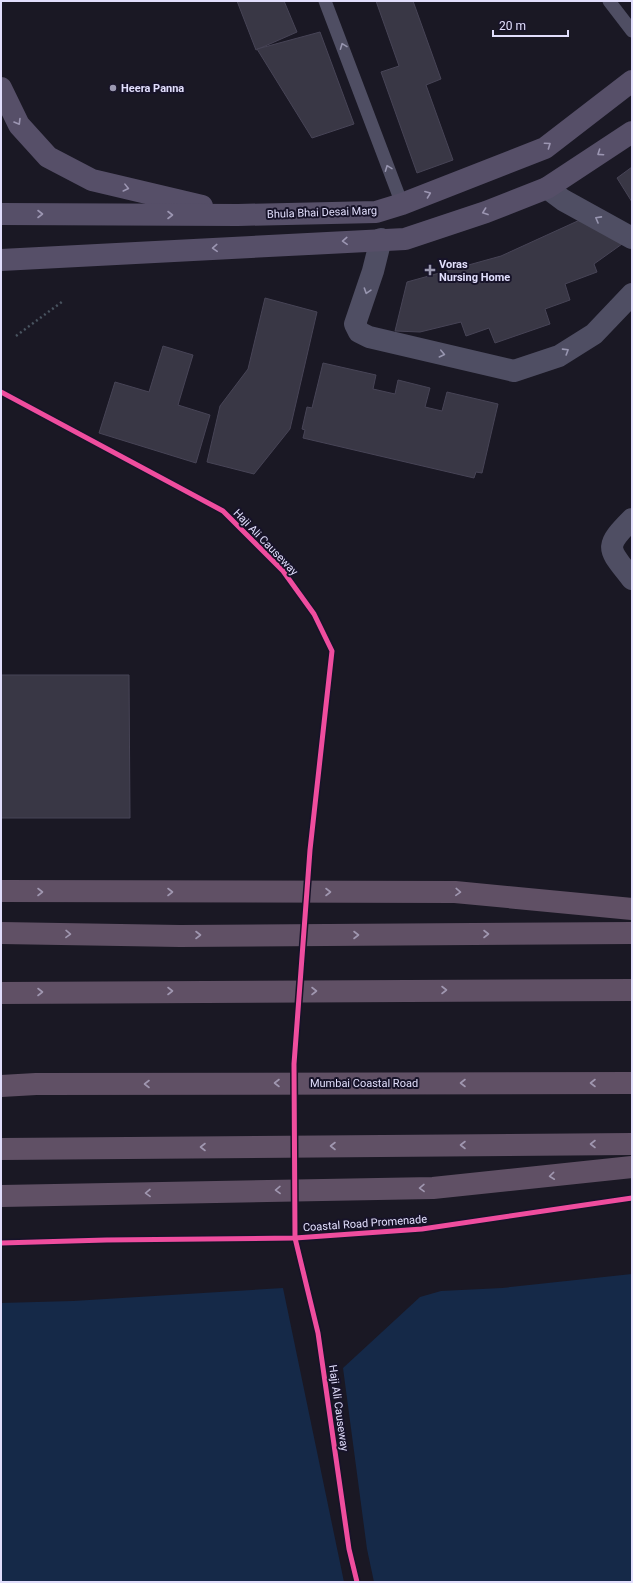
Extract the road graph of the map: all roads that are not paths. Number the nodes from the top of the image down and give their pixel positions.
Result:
1 (325, 1) edge
2 (609, 1) edge
3 (632, 31) edge
4 (632, 81) edge
5 (1, 88) edge
6 (632, 132) edge
7 (548, 188) junction
8 (402, 204) junction
9 (1, 214) edge
10 (238, 215) junction
11 (632, 238) edge
12 (381, 240) junction
13 (1, 260) edge
14 (632, 294) edge
15 (632, 519) edge
16 (632, 579) edge
17 (1, 892) edge
18 (632, 909) edge
19 (1, 933) edge
20 (632, 933) edge
21 (632, 990) edge
22 (1, 992) edge
23 (632, 1083) edge
24 (1, 1086) edge
25 (632, 1144) edge
26 (1, 1148) edge
27 (632, 1167) edge
28 (1, 1196) edge

8 -> 1 lane
2 - 3 lane
8 -> 4 main road, Bhula Bhai Desai Marg
5 -> 10 main road
6 -> 7 main road
11 -> 7 street
7 -> 12 main road
8 - 10 main road, Bhula Bhai Desai Marg
9 -> 10 main road, Bhula Bhai Desai Marg
12 -> 13 main road
12 -> 14 street
15 - 16 street
17 -> 18 highway
19 -> 20 highway
22 -> 21 highway
23 -> 24 highway, Mumbai Coastal Road
25 -> 26 highway
27 -> 28 highway

